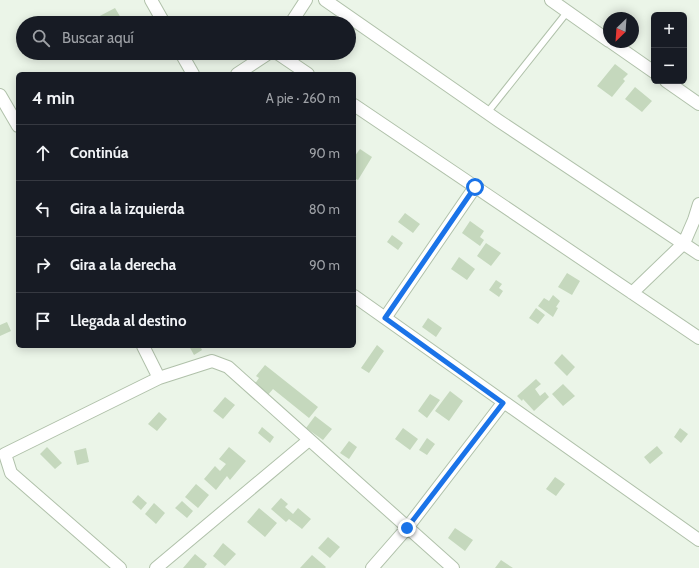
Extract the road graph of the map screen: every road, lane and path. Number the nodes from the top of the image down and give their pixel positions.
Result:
1 (151, 0) edge
2 (306, 0) edge
3 (325, 0) edge
4 (551, 0) edge
5 (568, 12) junction
6 (160, 16) edge
7 (296, 16) edge
8 (348, 16) edge
9 (356, 22) edge
10 (603, 36) edge
11 (620, 48) edge
12 (185, 60) edge
13 (258, 60) edge
14 (287, 60) edge
15 (651, 70) edge
16 (192, 72) edge
17 (240, 72) edge
18 (305, 72) edge
19 (670, 84) edge
20 (0, 94) edge
21 (698, 103) edge
22 (356, 106) edge
23 (487, 113) junction
24 (16, 122) edge
25 (475, 187) junction
26 (699, 204) edge
27 (684, 243) junction
28 (699, 254) edge
29 (632, 293) junction
30 (356, 297) edge
31 (385, 318) junction
32 (699, 338) edge
33 (144, 348) edge
34 (159, 378) junction
35 (503, 403) junction
36 (309, 440) junction
37 (2, 457) edge
38 (407, 528) junction
39 (699, 540) edge
40 (120, 568) edge
41 (156, 568) edge
42 (372, 568) edge
43 (453, 568) edge

1 - 6 street
2 - 7 street
3 - 8 street
4 - 5 street
5 - 10 street
5 - 23 lane
9 - 23 street
11 - 15 street
12 - 16 street
13 - 17 street
14 - 18 street
19 - 21 street
20 - 24 street
22 - 25 street
23 - 27 street
25 - 29 street
25 - 31 street
26 - 27 street
27 - 28 street
27 - 29 street
29 - 32 street
30 - 31 street
31 - 35 street
33 - 34 street
34 - 36 street
34 - 37 street
35 - 38 street
35 - 39 street
36 - 38 street
36 - 41 street
37 - 40 street
38 - 42 street
38 - 43 street

